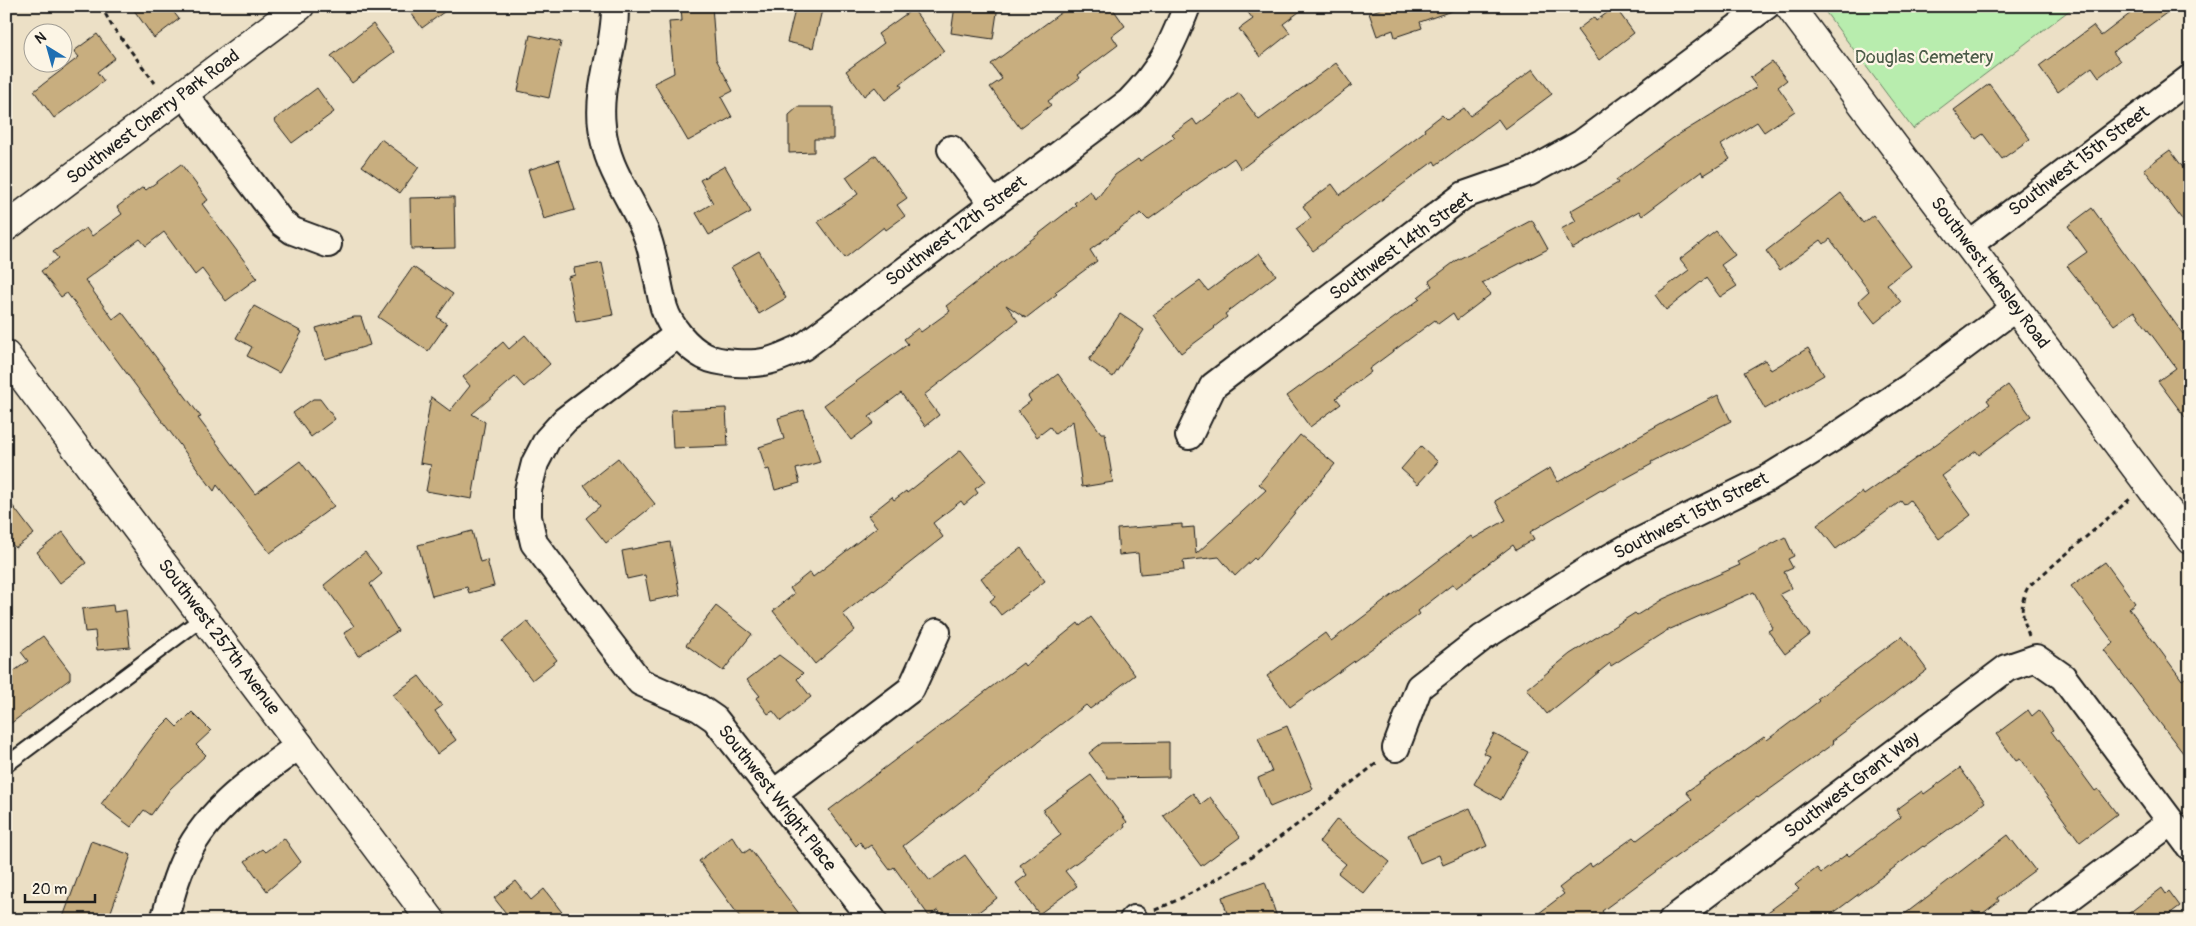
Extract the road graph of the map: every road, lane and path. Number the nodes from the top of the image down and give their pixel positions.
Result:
1 (101, 6) edge
2 (300, 6) edge
3 (615, 6) edge
4 (1187, 6) edge
5 (1766, 6) edge
6 (1789, 6) edge
7 (2188, 82) edge
8 (177, 99) junction
9 (951, 149) dead end
10 (993, 204) junction
11 (6, 227) edge
12 (328, 244) dead end
13 (1969, 244) junction
14 (2015, 308) junction
15 (678, 334) junction
16 (6, 355) edge
17 (1190, 436) dead end
18 (2147, 484) junction
19 (2190, 540) edge
20 (204, 617) junction
21 (937, 632) dead end
22 (2036, 658) junction
23 (300, 745) junction
24 (1396, 748) joint
25 (6, 765) edge
26 (774, 793) junction
27 (2171, 822) junction
28 (2190, 847) edge
29 (1134, 919) edge
30 (164, 920) edge
31 (431, 920) edge
32 (873, 920) edge
33 (1672, 920) edge
34 (2040, 920) edge

1 - 8 path
2 - 8 street, Southwest Cherry Park Road
3 - 15 street, Southwest 12th Street
4 - 10 street, Southwest 12th Street
5 - 17 street, Southwest 14th Street
6 - 13 street, Southwest Hensley Road
7 - 13 street, Southwest 15th Street
8 - 11 street, Southwest Cherry Park Road
8 - 12 street
9 - 10 street
10 - 15 street, Southwest 12th Street
13 - 14 street, Southwest Hensley Road
14 - 18 street, Southwest Hensley Road
14 - 24 street, Southwest 15th Street
15 - 26 street, Southwest Wright Place
16 - 20 street, Southwest 257th Avenue
18 - 19 street, Southwest Hensley Road
18 - 22 path
20 - 23 street, Southwest 257th Avenue
20 - 25 lane
21 - 26 street
22 - 27 street
22 - 33 street, Southwest Grant Way
23 - 30 street
23 - 31 street, Southwest 257th Avenue
24 - 29 path
26 - 32 street, Southwest Wright Place
27 - 28 street
27 - 34 street

